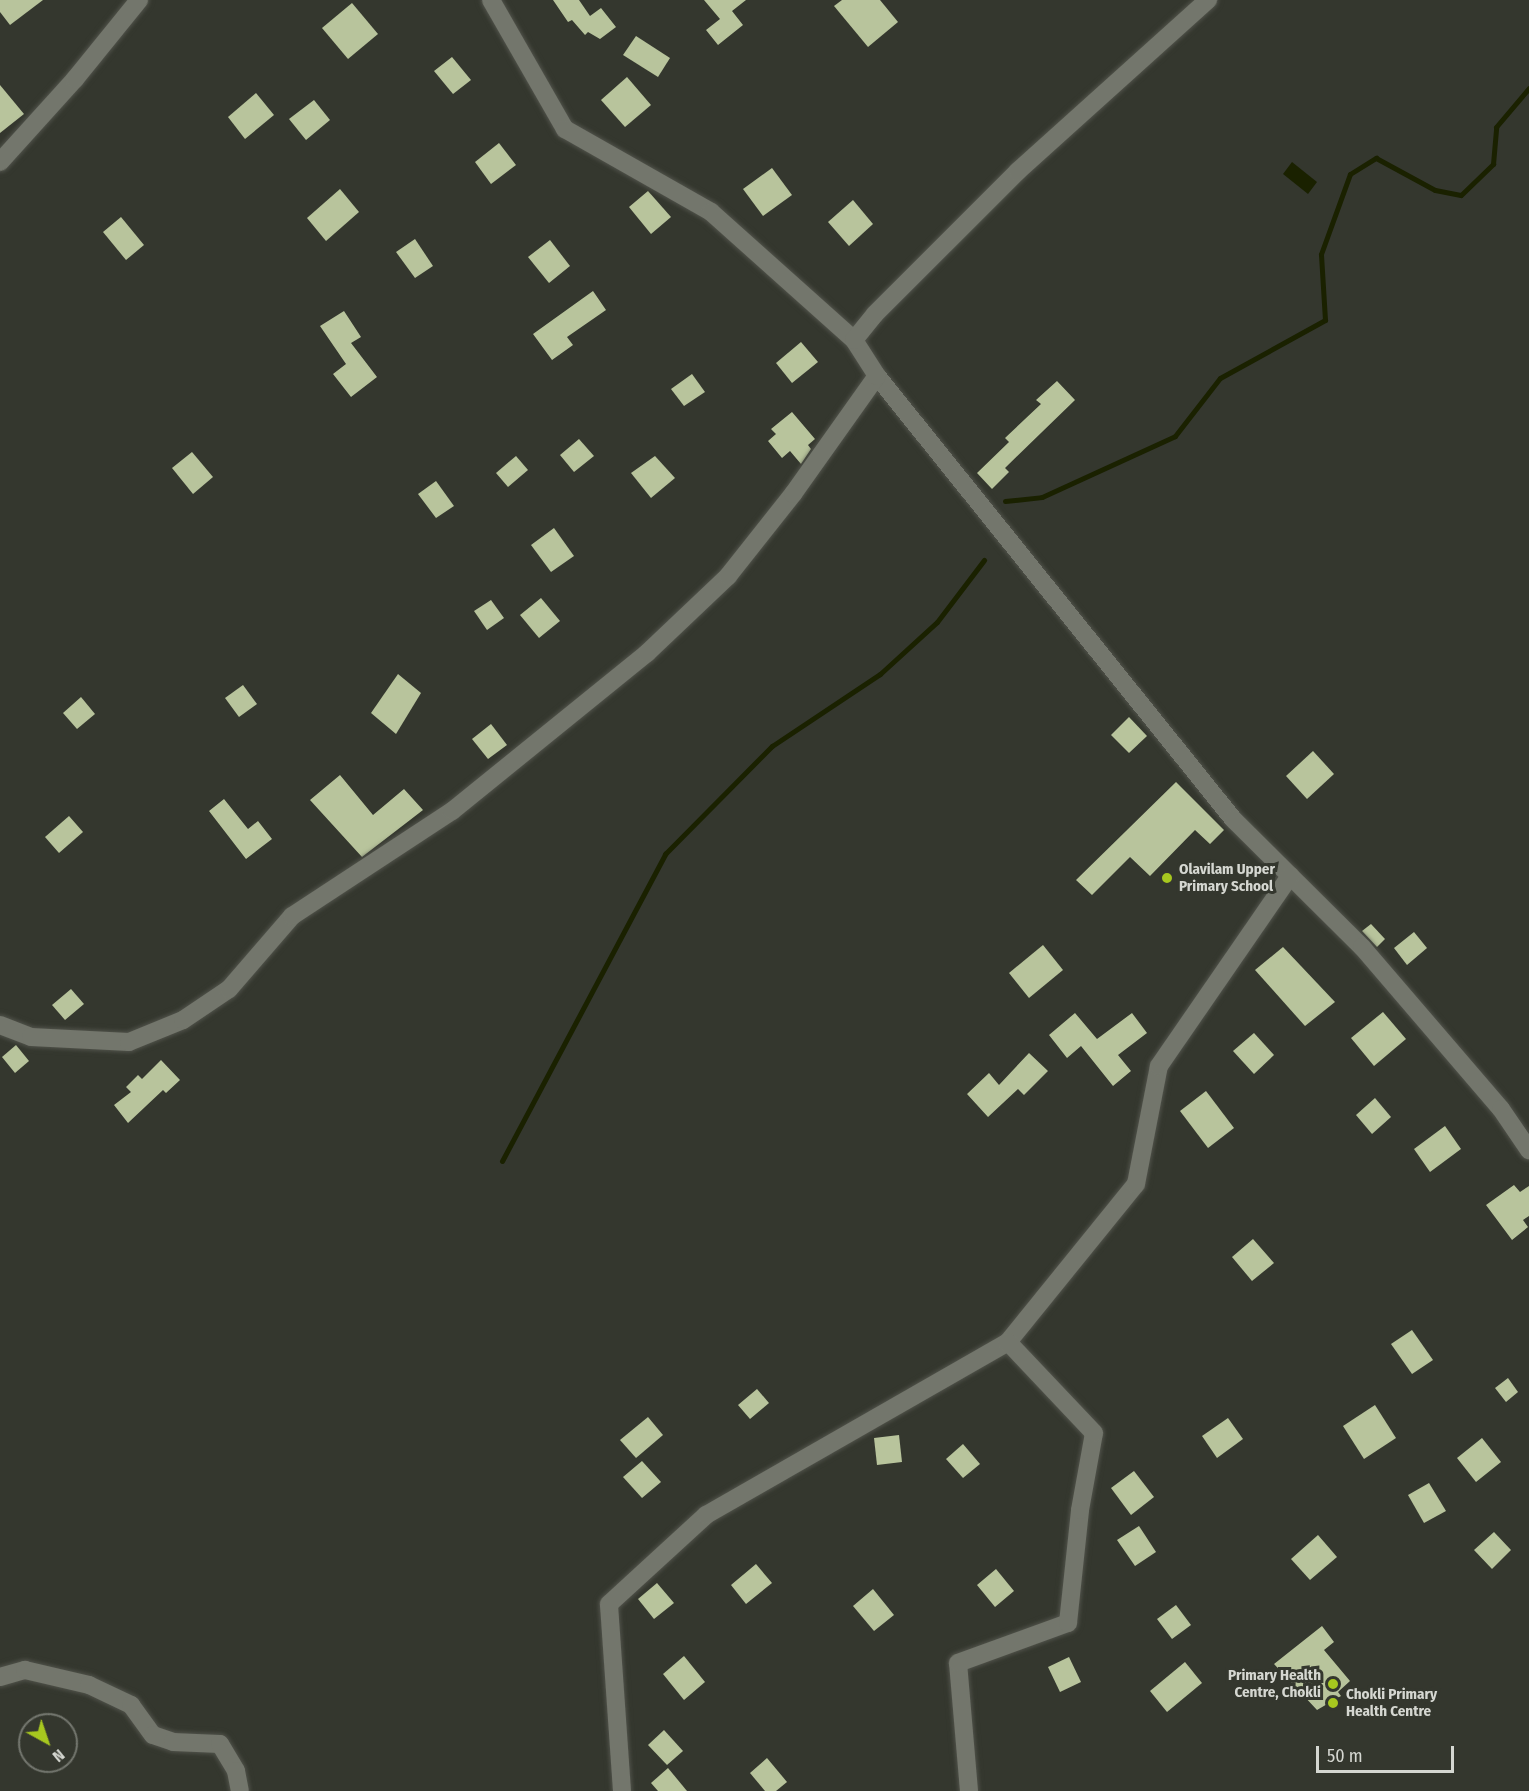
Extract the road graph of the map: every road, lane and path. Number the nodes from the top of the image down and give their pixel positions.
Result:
1 (139, 0) edge
2 (491, 0) edge
3 (1208, 0) edge
4 (0, 162) edge
5 (854, 340) junction
6 (877, 376) junction
7 (1290, 876) junction
8 (0, 1025) edge
9 (1529, 1150) edge
10 (1008, 1342) junction
11 (0, 1677) edge
12 (240, 1791) edge
13 (622, 1791) edge
14 (969, 1791) edge

1 - 4 street
2 - 5 street
3 - 5 street
5 - 6 street
6 - 7 street
6 - 8 street
7 - 9 street
7 - 10 street
10 - 13 street
10 - 14 street
11 - 12 street

